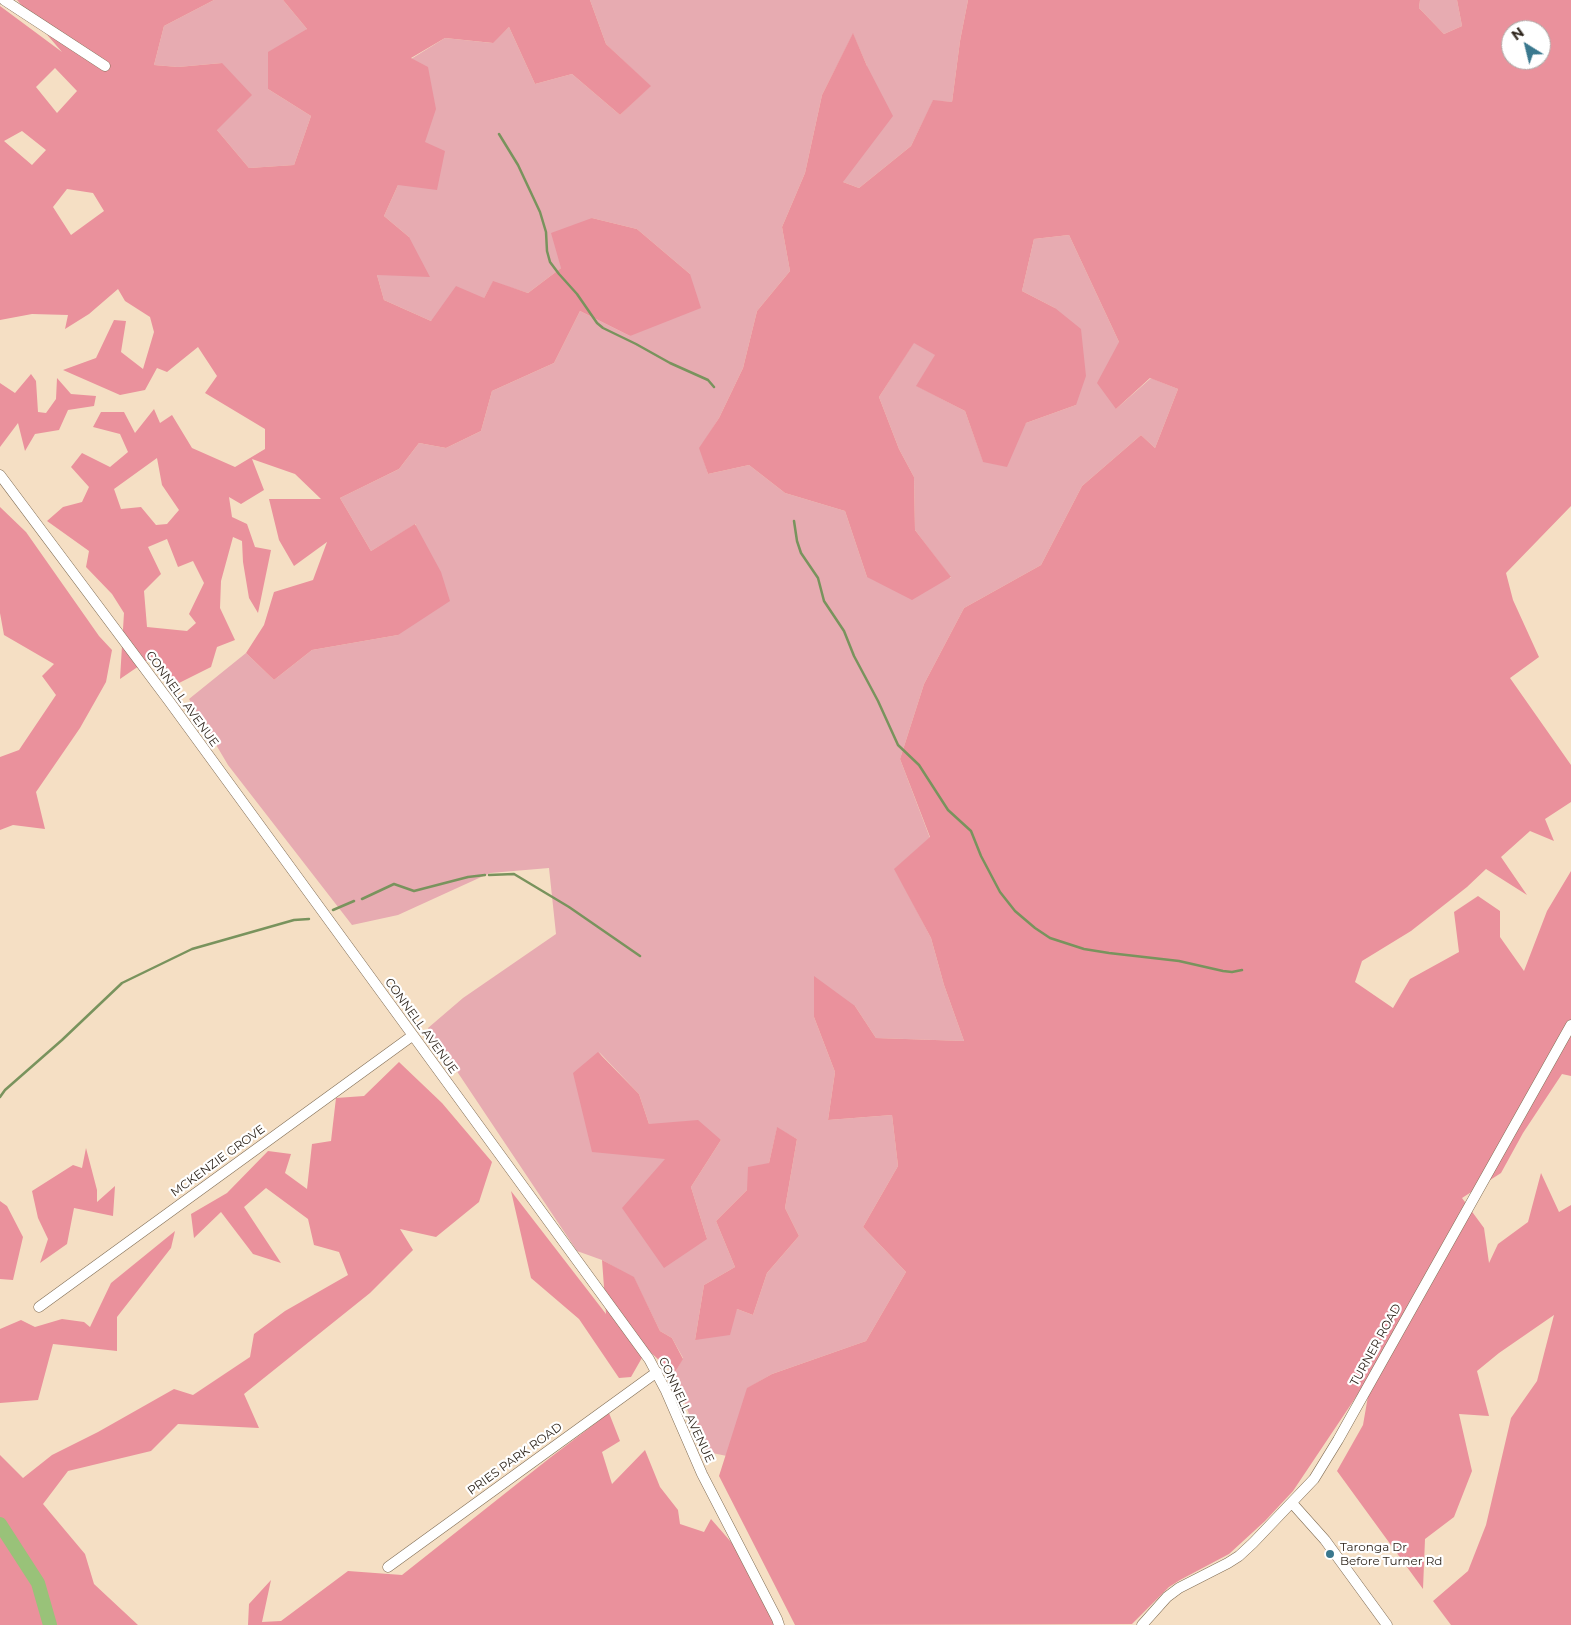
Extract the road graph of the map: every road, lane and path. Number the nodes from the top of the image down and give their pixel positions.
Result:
1 (4, 0) edge
2 (105, 66) dead end
3 (0, 475) edge
4 (1571, 1025) edge
5 (412, 1036) junction
6 (39, 1307) dead end
7 (657, 1372) junction
8 (1292, 1503) junction
9 (388, 1568) dead end
10 (779, 1623) edge
11 (1142, 1625) edge
12 (1387, 1625) edge

1 - 2 street
3 - 5 street, CONNELL AVENUE
4 - 8 street, TURNER ROAD
5 - 6 street, MCKENZIE GROVE
5 - 7 street, CONNELL AVENUE
7 - 9 street, PRIES PARK ROAD
7 - 10 street, CONNELL AVENUE
8 - 11 street, TURNER ROAD
8 - 12 street

